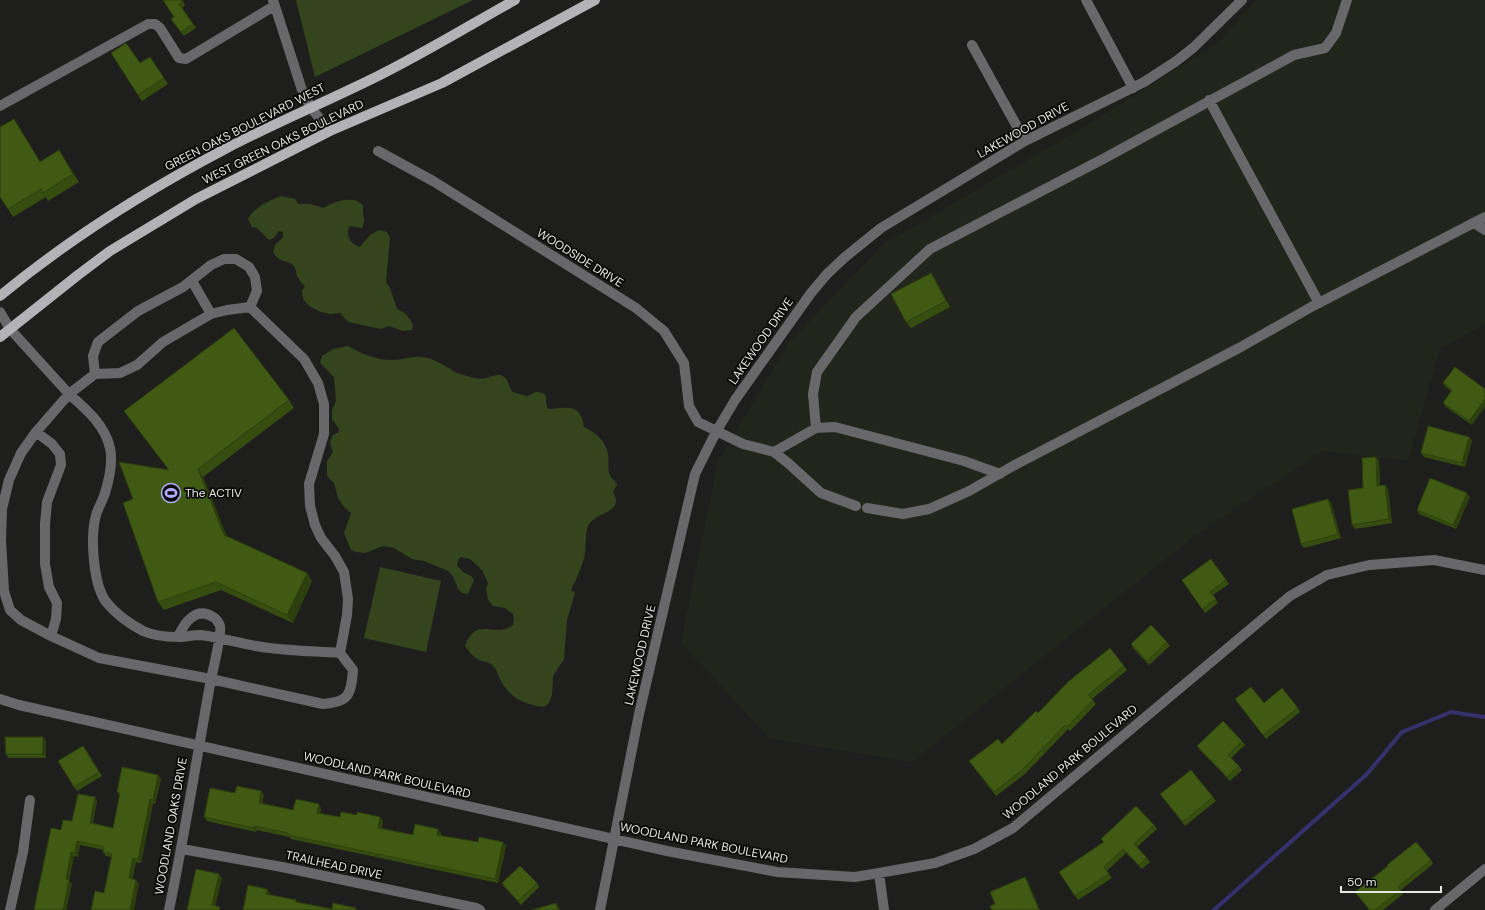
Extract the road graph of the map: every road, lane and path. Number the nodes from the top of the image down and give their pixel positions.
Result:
1 (514, 0) edge
2 (595, 0) edge
3 (1086, 0) edge
4 (1242, 0) edge
5 (1347, 0) edge
6 (274, 3) edge
7 (972, 45) dead end
8 (1133, 88) junction
9 (1209, 100) junction
10 (0, 106) edge
11 (312, 108) junction
12 (330, 131) junction
13 (1025, 141) junction
14 (378, 151) dead end
15 (1485, 217) edge
16 (1474, 223) junction
17 (1485, 230) edge
18 (192, 281) junction
19 (0, 296) edge
20 (1319, 303) junction
21 (250, 307) junction
22 (0, 312) edge
23 (211, 314) junction
24 (10, 329) junction
25 (0, 337) edge
26 (95, 374) junction
27 (69, 394) junction
28 (816, 428) junction
29 (36, 432) junction
30 (716, 432) junction
31 (774, 452) junction
32 (1000, 474) junction
33 (856, 506) dead end
34 (867, 508) dead end
35 (1485, 570) edge
36 (51, 636) junction
37 (178, 637) junction
38 (219, 638) junction
39 (340, 653) junction
40 (212, 679) junction
41 (0, 699) edge
42 (199, 746) junction
43 (30, 800) dead end
44 (614, 839) junction
45 (182, 849) junction
46 (1485, 869) edge
47 (879, 873) junction
48 (10, 910) edge
49 (169, 910) edge
50 (480, 910) edge
51 (600, 910) edge
52 (884, 910) edge
53 (1435, 910) edge

1 - 11 main road, GREEN OAKS BOULEVARD WEST
2 - 12 main road, WEST GREEN OAKS BOULEVARD
3 - 8 street
4 - 8 street, LAKEWOOD DRIVE
5 - 9 street
6 - 10 street
6 - 11 street
7 - 13 street
8 - 13 street, LAKEWOOD DRIVE
9 - 20 street
9 - 28 street
11 - 12 street
11 - 19 main road, GREEN OAKS BOULEVARD WEST
12 - 24 main road, WEST GREEN OAKS BOULEVARD
13 - 30 street, LAKEWOOD DRIVE
14 - 30 street, WOODSIDE DRIVE
15 - 16 street
16 - 17 street
16 - 20 street
18 - 21 street
18 - 23 street
18 - 26 street
20 - 32 street
21 - 23 street
21 - 39 street
22 - 24 street
23 - 26 street
24 - 25 main road, WEST GREEN OAKS BOULEVARD
24 - 27 street
26 - 27 street
27 - 29 street
27 - 37 street
28 - 31 street
28 - 32 street
29 - 36 street
29 - 36 street
30 - 31 street, WOODSIDE DRIVE
30 - 44 street, LAKEWOOD DRIVE
31 - 33 street
32 - 34 street
35 - 47 street, WOODLAND PARK BOULEVARD
36 - 40 street
37 - 38 street
37 - 38 street, WOODLAND OAKS DRIVE
38 - 39 street
38 - 40 street, WOODLAND OAKS DRIVE
39 - 40 street
40 - 42 street, WOODLAND OAKS DRIVE
41 - 42 street, WOODLAND PARK BOULEVARD
42 - 44 street, WOODLAND PARK BOULEVARD
42 - 45 street, WOODLAND OAKS DRIVE
43 - 48 street
44 - 47 street, WOODLAND PARK BOULEVARD
44 - 51 street, LAKEWOOD DRIVE
45 - 49 street, WOODLAND OAKS DRIVE
45 - 50 street, TRAILHEAD DRIVE
46 - 53 street
47 - 52 street

